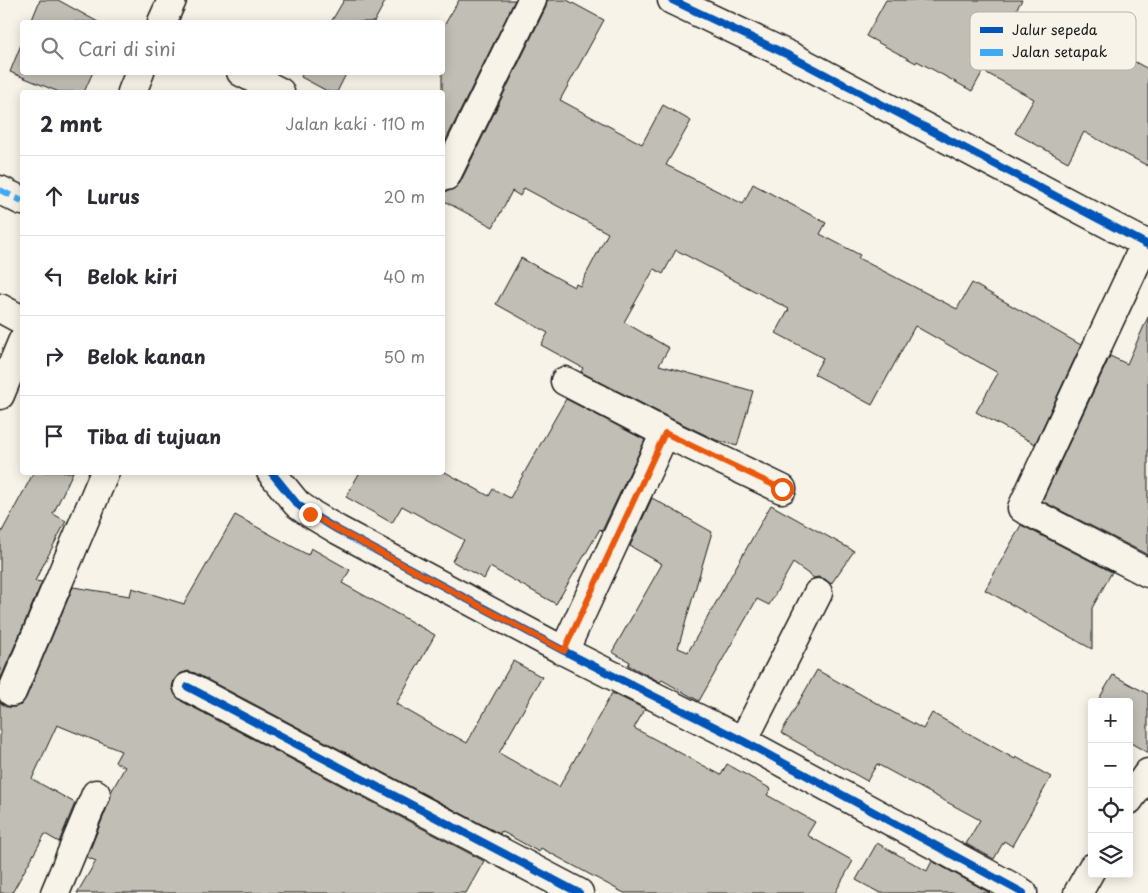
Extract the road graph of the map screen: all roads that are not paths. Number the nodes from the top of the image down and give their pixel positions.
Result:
1 (172, 0) edge
2 (532, 0) edge
3 (674, 0) edge
4 (163, 20) edge
5 (139, 75) edge
6 (247, 75) edge
7 (133, 90) edge
8 (276, 90) edge
9 (446, 176) dead end
10 (0, 190) edge
11 (20, 200) edge
12 (1146, 245) edge
13 (0, 308) edge
14 (20, 319) edge
15 (20, 347) edge
16 (565, 382) dead end
17 (0, 395) edge
18 (665, 433) junction
19 (104, 475) edge
20 (273, 475) edge
21 (782, 489) dead end
22 (1148, 573) edge
23 (818, 593) dead end
24 (564, 651) junction
25 (188, 687) dead end
26 (12, 692) dead end
27 (743, 741) junction
28 (1148, 773) edge
29 (96, 794) dead end
30 (1133, 794) edge
31 (1088, 875) edge
32 (55, 893) edge
33 (579, 893) edge
34 (1023, 893) edge
35 (1078, 893) edge

1 - 4 street
2 - 9 street
3 - 12 street
5 - 7 street
6 - 8 street
10 - 11 street
12 - 22 street
13 - 14 street
15 - 17 street
16 - 18 street
18 - 21 street
18 - 24 street
19 - 26 street
20 - 24 street
23 - 27 street
24 - 27 street
25 - 33 street
27 - 34 street
28 - 30 street
29 - 32 street
31 - 35 street

